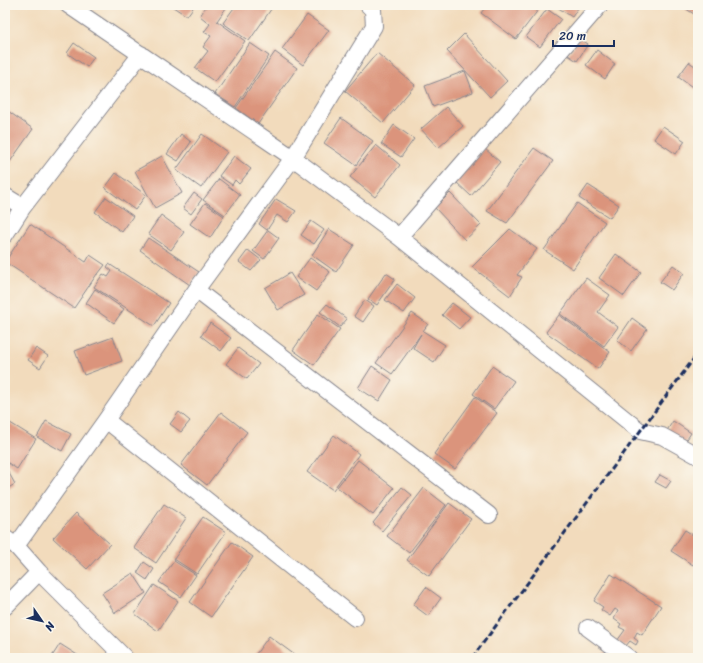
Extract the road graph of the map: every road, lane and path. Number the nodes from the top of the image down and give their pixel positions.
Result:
1 (68, 5) edge
2 (368, 5) edge
3 (600, 5) edge
4 (141, 54) junction
5 (293, 158) junction
6 (5, 196) edge
7 (23, 207) junction
8 (5, 235) edge
9 (400, 237) junction
10 (196, 290) junction
11 (106, 420) junction
12 (698, 456) edge
13 (489, 515) dead end
14 (10, 542) edge
15 (39, 572) junction
16 (5, 607) edge
17 (355, 618) dead end
18 (588, 628) dead end
19 (125, 658) edge
20 (629, 658) edge

1 - 4 street
2 - 5 street
3 - 9 street
4 - 5 street
4 - 7 street
5 - 9 street
5 - 10 street
6 - 7 street
7 - 8 street
9 - 12 street
10 - 11 street
10 - 13 street
11 - 14 street
11 - 17 street
14 - 15 street
15 - 16 street
15 - 19 street
18 - 20 street

